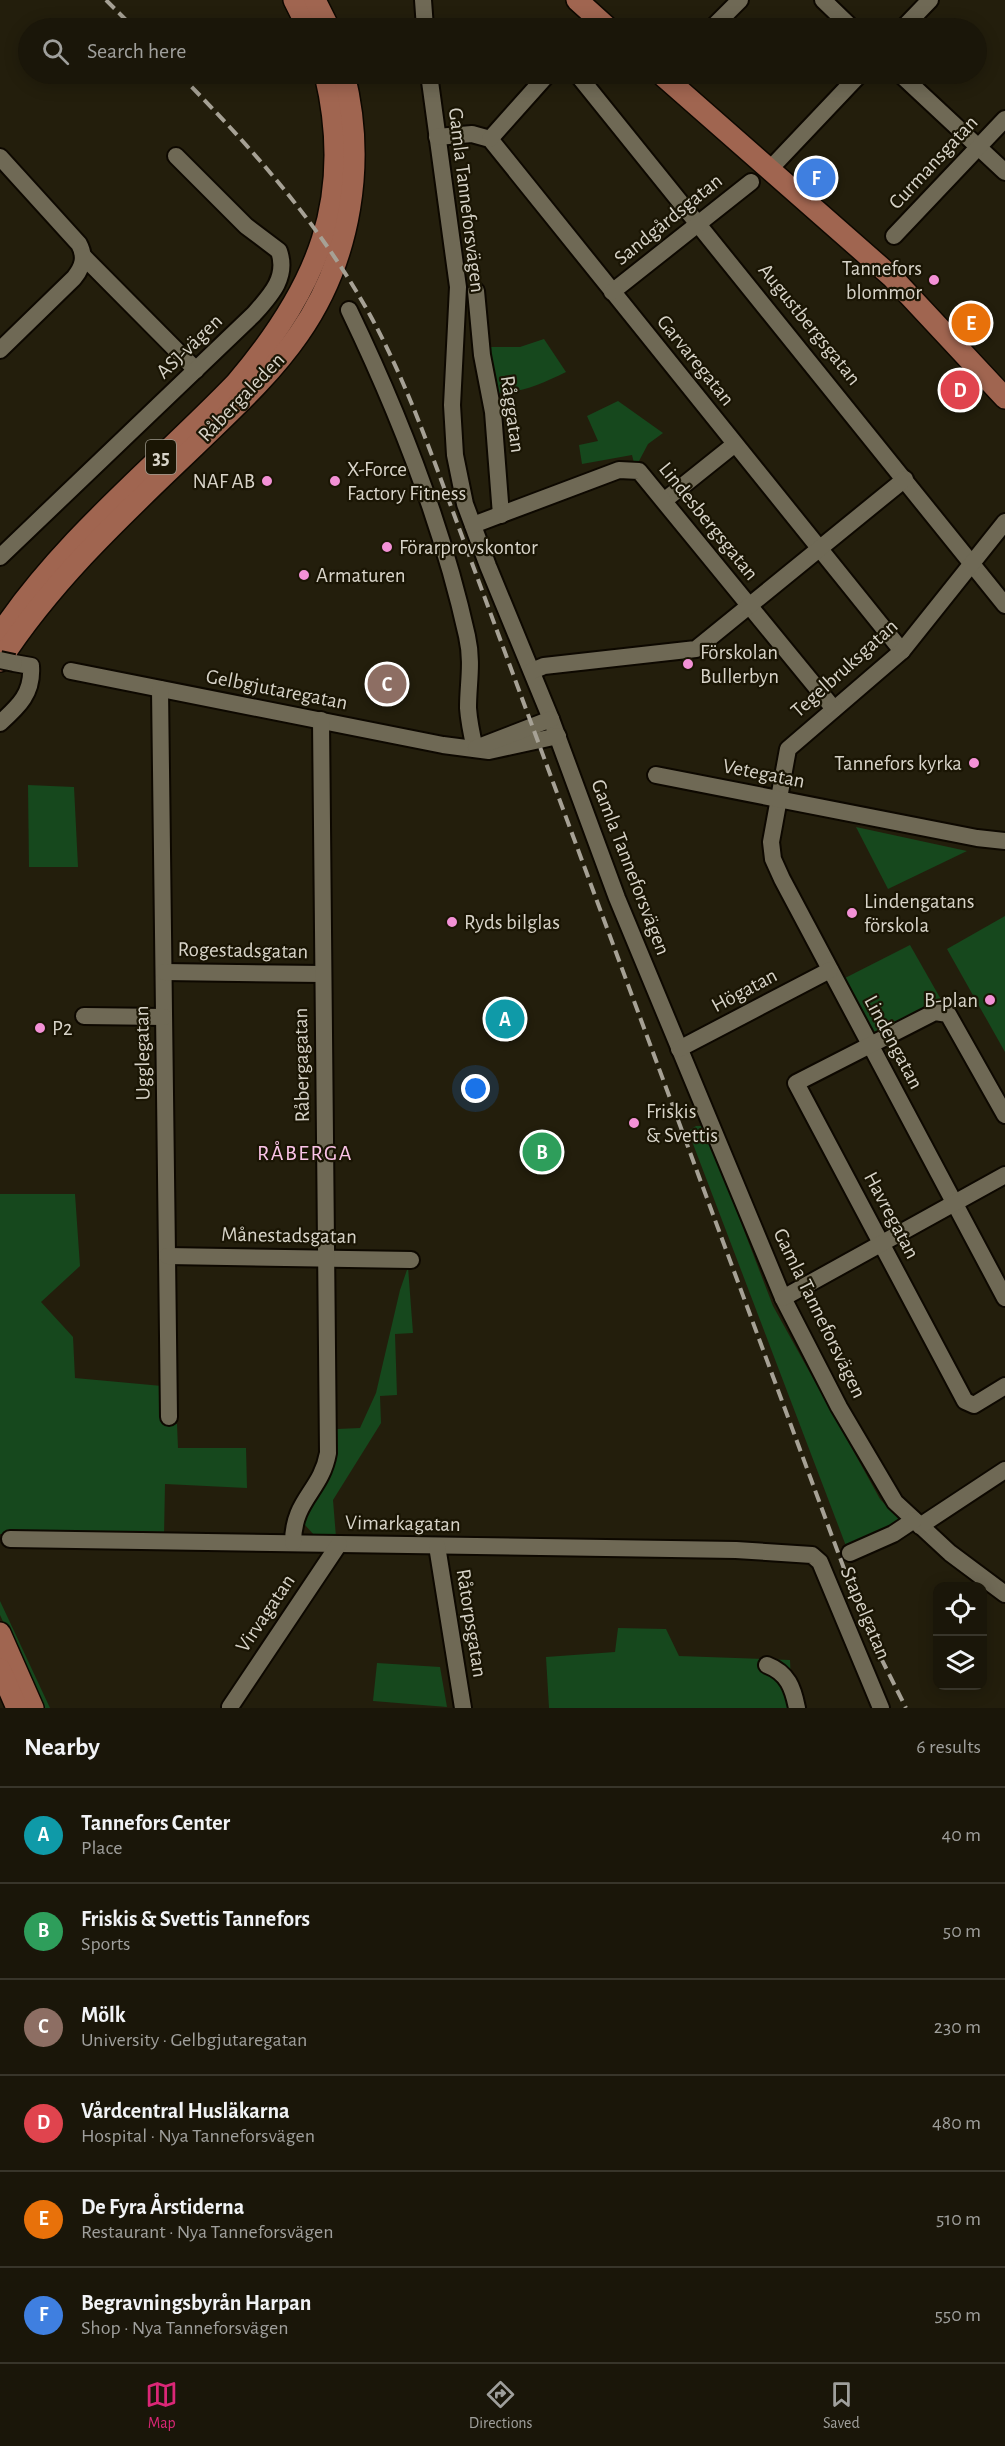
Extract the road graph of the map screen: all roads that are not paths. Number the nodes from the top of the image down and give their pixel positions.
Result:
1 (294, 0) edge
2 (315, 0) edge
3 (423, 0) edge
4 (577, 0) edge
5 (740, 0) edge
6 (823, 0) edge
7 (930, 0) edge
8 (303, 18) edge
9 (324, 18) edge
10 (424, 18) edge
11 (593, 18) edge
12 (722, 18) edge
13 (842, 18) edge
14 (913, 18) edge
15 (327, 84) edge
16 (346, 84) edge
17 (430, 84) edge
18 (539, 84) edge
19 (585, 84) edge
20 (672, 84) edge
21 (851, 84) edge
22 (911, 84) edge
23 (1005, 119) edge
24 (437, 137) junction
25 (489, 139) junction
26 (979, 147) junction
27 (176, 156) dead end
28 (0, 157) edge
29 (769, 170) junction
30 (1005, 172) edge
31 (751, 182) dead end
32 (699, 224) junction
33 (894, 236) dead end
34 (83, 256) junction
35 (476, 291) dead end
36 (612, 292) junction
37 (349, 310) dead end
38 (0, 350) edge
39 (456, 351) junction
40 (482, 355) junction
41 (196, 370) junction
42 (1005, 398) edge
43 (735, 444) junction
44 (905, 479) junction
45 (665, 500) junction
46 (501, 515) junction
47 (1005, 522) edge
48 (473, 525) junction
49 (819, 548) junction
50 (0, 557) edge
51 (973, 564) junction
52 (749, 604) junction
53 (1005, 605) edge
54 (0, 634) edge
55 (902, 651) junction
56 (5, 661) edge
57 (71, 671) dead end
58 (532, 671) junction
59 (160, 689) junction
60 (834, 709) junction
61 (551, 719) junction
62 (321, 720) junction
63 (0, 723) edge
64 (558, 736) junction
65 (475, 749) junction
66 (656, 774) dead end
67 (779, 799) junction
68 (1005, 841) edge
69 (830, 970) junction
70 (164, 972) junction
71 (323, 974) junction
72 (84, 1016) dead end
73 (164, 1017) junction
74 (870, 1045) junction
75 (679, 1049) junction
76 (1005, 1115) edge
77 (1005, 1175) edge
78 (953, 1203) junction
79 (881, 1242) junction
80 (167, 1256) junction
81 (326, 1258) junction
82 (411, 1260) dead end
83 (783, 1298) junction
84 (1005, 1298) edge
85 (1005, 1386) edge
86 (169, 1417) dead end
87 (1005, 1470) edge
88 (917, 1523) junction
89 (10, 1539) dead end
90 (293, 1543) junction
91 (339, 1544) junction
92 (437, 1546) junction
93 (794, 1553) joint
94 (850, 1553) dead end
95 (1005, 1594) edge
96 (0, 1634) edge
97 (767, 1665) dead end
98 (0, 1669) edge
99 (230, 1707) edge
100 (17, 1708) edge
101 (33, 1708) edge
102 (463, 1708) edge
103 (797, 1708) edge
104 (881, 1708) edge

1 - 8 main road
2 - 9 main road
3 - 10 street
4 - 11 main road
5 - 12 street
6 - 13 street
7 - 14 street
15 - 54 main road, Råbergaleden / 35
16 - 56 main road, Råbergaleden / 35
17 - 24 street, Gamla Tanneforsvägen
18 - 25 street
19 - 32 street, Augustbergsgatan
20 - 29 main road
21 - 29 street
22 - 26 street
23 - 26 street, Curmansgatan
24 - 25 street
24 - 39 street, Gamla Tanneforsvägen
25 - 36 street, Garvaregatan
26 - 30 street
26 - 33 street, Curmansgatan
27 - 41 street, ASJ-vägen
28 - 34 street
29 - 42 main road
31 - 32 street, Sandgårdsgatan
32 - 36 street, Sandgårdsgatan
32 - 44 street, Augustbergsgatan
34 - 38 street
34 - 41 street
35 - 40 street, Råggatan
36 - 43 street, Garvaregatan
37 - 65 street
39 - 40 street, Råggatan
39 - 48 street, Gamla Tanneforsvägen
40 - 46 street, Råggatan
41 - 50 street, ASJ-vägen
43 - 45 street
43 - 49 street, Garvaregatan
44 - 49 street
44 - 51 street, Augustbergsgatan
45 - 46 street, Lindesbergsgatan
45 - 52 street, Lindesbergsgatan
46 - 48 street, Lindesbergsgatan
47 - 51 street, Tegelbruksgatan
48 - 58 street, Gamla Tanneforsvägen
49 - 52 street
49 - 55 street, Garvaregatan
51 - 53 street, Augustbergsgatan
51 - 55 street, Tegelbruksgatan
52 - 58 street
52 - 60 street, Lindesbergsgatan
55 - 60 street, Tegelbruksgatan
56 - 63 street
57 - 59 street, Gelbgjutaregatan
58 - 61 street, Gamla Tanneforsvägen
59 - 62 street, Gelbgjutaregatan
59 - 70 street, Ugglegatan
60 - 67 street, Tegelbruksgatan
61 - 64 street, Gamla Tanneforsvägen
61 - 65 street, Gelbgjutaregatan
62 - 65 street, Gelbgjutaregatan
62 - 71 street, Råbergagatan
64 - 65 street, Gelbgjutaregatan
64 - 75 street, Gamla Tanneforsvägen
66 - 67 street, Vetegatan
67 - 68 street, Vetegatan
67 - 69 street, Lindengatan
69 - 74 street, Lindengatan
69 - 75 street, Högatan
70 - 71 street, Rogestadsgatan
70 - 73 street, Ugglegatan
71 - 81 street, Råbergagatan
72 - 73 street
73 - 80 street, Ugglegatan
74 - 76 street
74 - 78 street, Lindengatan
74 - 79 street, Havregatan
75 - 83 street, Gamla Tanneforsvägen
77 - 78 street
78 - 79 street
78 - 84 street, Lindengatan
79 - 83 street
79 - 85 street, Havregatan
80 - 81 street, Månestadsgatan
80 - 86 street, Ugglegatan
81 - 82 street, Månestadsgatan
81 - 90 street, Råbergagatan
83 - 88 street, Gamla Tanneforsvägen
87 - 88 street
88 - 94 street
88 - 95 street, Gamla Tanneforsvägen
89 - 90 street, Vimarkagatan
90 - 91 street, Vimarkagatan
91 - 92 street, Vimarkagatan
91 - 99 street, Virvagatan
92 - 93 street, Vimarkagatan
92 - 102 street, Råtorpsgatan
93 - 104 street, Stapelgatan
96 - 101 main road
97 - 103 street
98 - 100 main road

